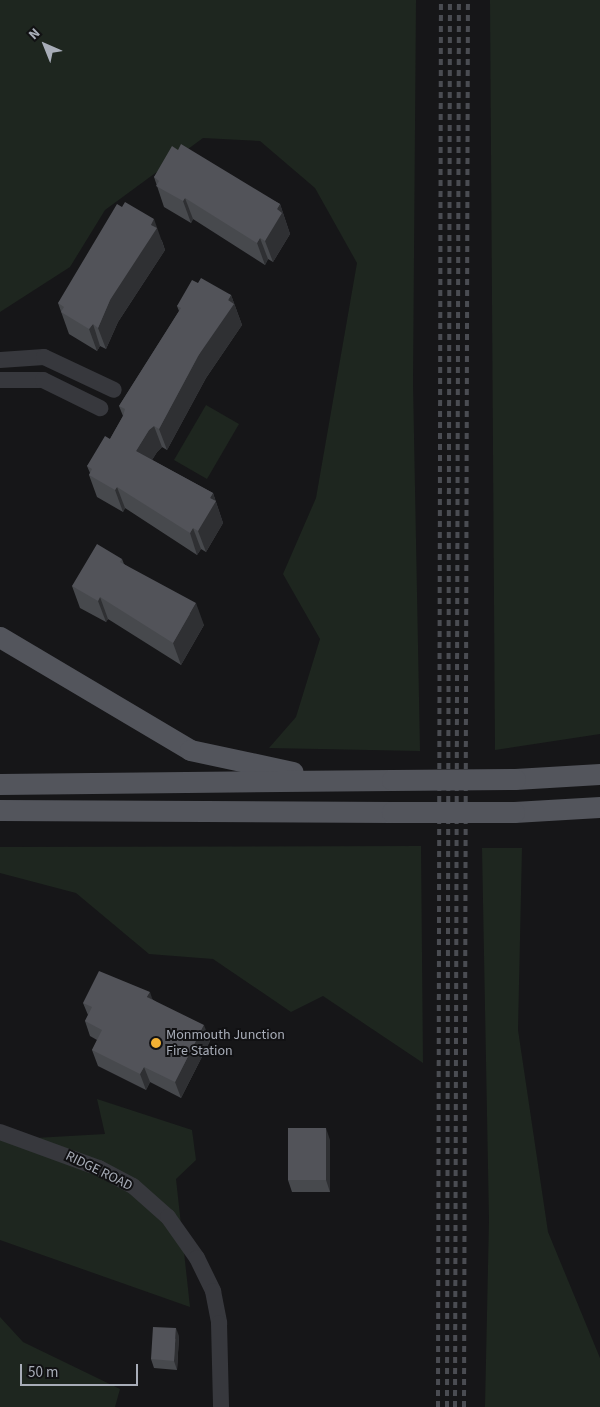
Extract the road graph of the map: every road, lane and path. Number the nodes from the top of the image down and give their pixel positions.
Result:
1 (0, 360) edge
2 (0, 380) edge
3 (114, 390) dead end
4 (100, 408) dead end
5 (0, 637) edge
6 (600, 774) edge
7 (348, 781) junction
8 (0, 784) edge
9 (600, 807) edge
10 (0, 810) edge
11 (0, 1132) edge
12 (221, 1407) edge

1 - 3 street
2 - 4 street
5 - 7 main road
6 - 7 main road, bridge
7 - 8 main road
9 - 10 main road, bridge
11 - 12 street, RIDGE ROAD

